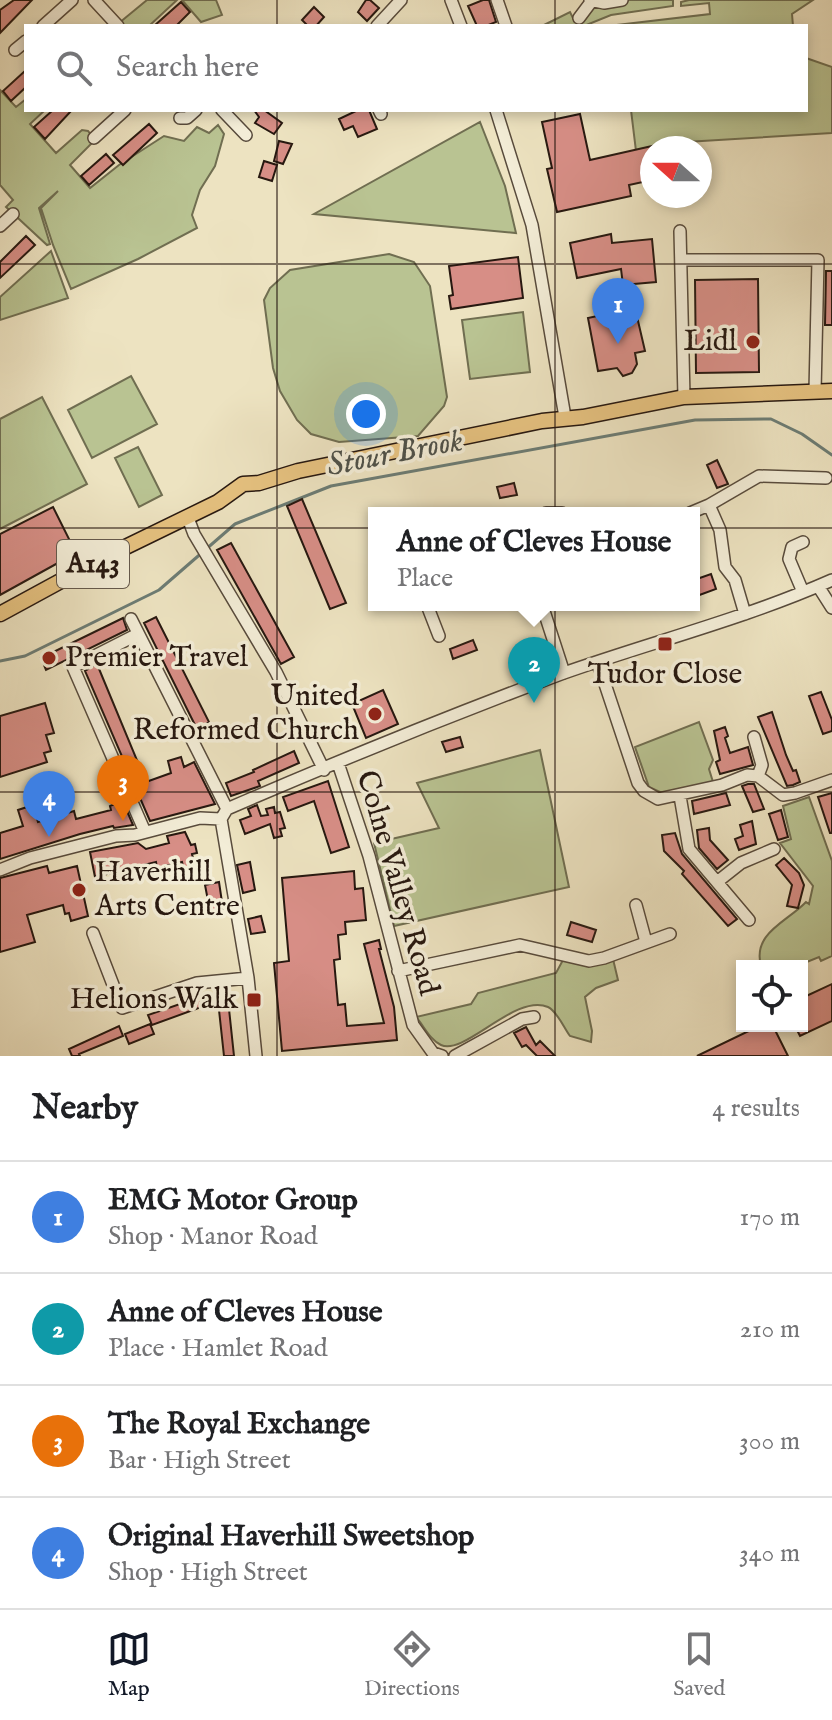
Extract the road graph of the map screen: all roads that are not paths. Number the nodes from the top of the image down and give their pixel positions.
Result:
1 (72, 0) edge
2 (94, 0) edge
3 (401, 0) edge
4 (451, 0) edge
5 (497, 0) edge
6 (622, 0) edge
7 (590, 1) edge
8 (579, 18) dead end
9 (45, 24) edge
10 (116, 24) edge
11 (379, 24) edge
12 (460, 24) edge
13 (505, 24) edge
14 (24, 43) edge
15 (15, 50) dead end
16 (123, 112) edge
17 (194, 112) edge
18 (224, 112) edge
19 (497, 112) edge
20 (180, 118) dead end
21 (246, 135) dead end
22 (94, 138) dead end
23 (13, 214) dead end
24 (0, 226) edge
25 (680, 231) dead end
26 (681, 260) junction
27 (815, 391) junction
28 (832, 391) edge
29 (684, 397) junction
30 (565, 417) junction
31 (826, 478) dead end
32 (709, 505) junction
33 (700, 509) edge
34 (188, 518) junction
35 (803, 542) dead end
36 (832, 580) edge
37 (818, 586) junction
38 (803, 592) junction
39 (832, 608) edge
40 (429, 611) edge
41 (544, 611) edge
42 (0, 614) edge
43 (745, 614) junction
44 (131, 619) dead end
45 (138, 634) junction
46 (439, 636) dead end
47 (598, 663) junction
48 (564, 673) junction
49 (754, 737) dead end
50 (338, 763) junction
51 (324, 770) junction
52 (758, 776) junction
53 (832, 780) edge
54 (680, 796) junction
55 (224, 814) junction
56 (145, 832) junction
57 (774, 849) dead end
58 (0, 870) edge
59 (717, 882) junction
60 (636, 905) dead end
61 (749, 920) dead end
62 (93, 933) dead end
63 (670, 934) dead end
64 (646, 942) junction
65 (398, 971) junction
66 (248, 978) junction
67 (534, 1017) dead end
68 (256, 1056) edge
69 (442, 1056) edge
70 (455, 1056) edge

1 - 9 street
2 - 10 street
3 - 11 street
4 - 12 street
5 - 13 street
6 - 7 street
7 - 8 street
14 - 15 street
16 - 22 street
17 - 20 street
18 - 21 street
19 - 30 street
23 - 24 street
25 - 26 street
26 - 27 street
26 - 29 street
27 - 28 main road, A143
27 - 29 main road, A143
29 - 30 main road, A143
30 - 34 main road, A143
31 - 32 street
32 - 33 street
32 - 43 street
34 - 42 main road, A143
34 - 51 street
35 - 38 street
36 - 37 street
37 - 38 street
37 - 39 street
38 - 43 street
40 - 46 street
41 - 48 street
43 - 47 street
44 - 45 street
45 - 55 street
45 - 56 street
47 - 48 street
47 - 54 street
48 - 50 street
49 - 52 street
50 - 51 street
50 - 65 street, Colne Valley Road
51 - 55 street
52 - 53 street
52 - 54 street
54 - 59 street
55 - 56 street
55 - 66 street
56 - 58 street
57 - 59 street
59 - 61 street
60 - 64 street
62 - 66 street
63 - 64 street
64 - 65 street
65 - 69 street, Colne Valley Road
66 - 68 street
67 - 70 street

